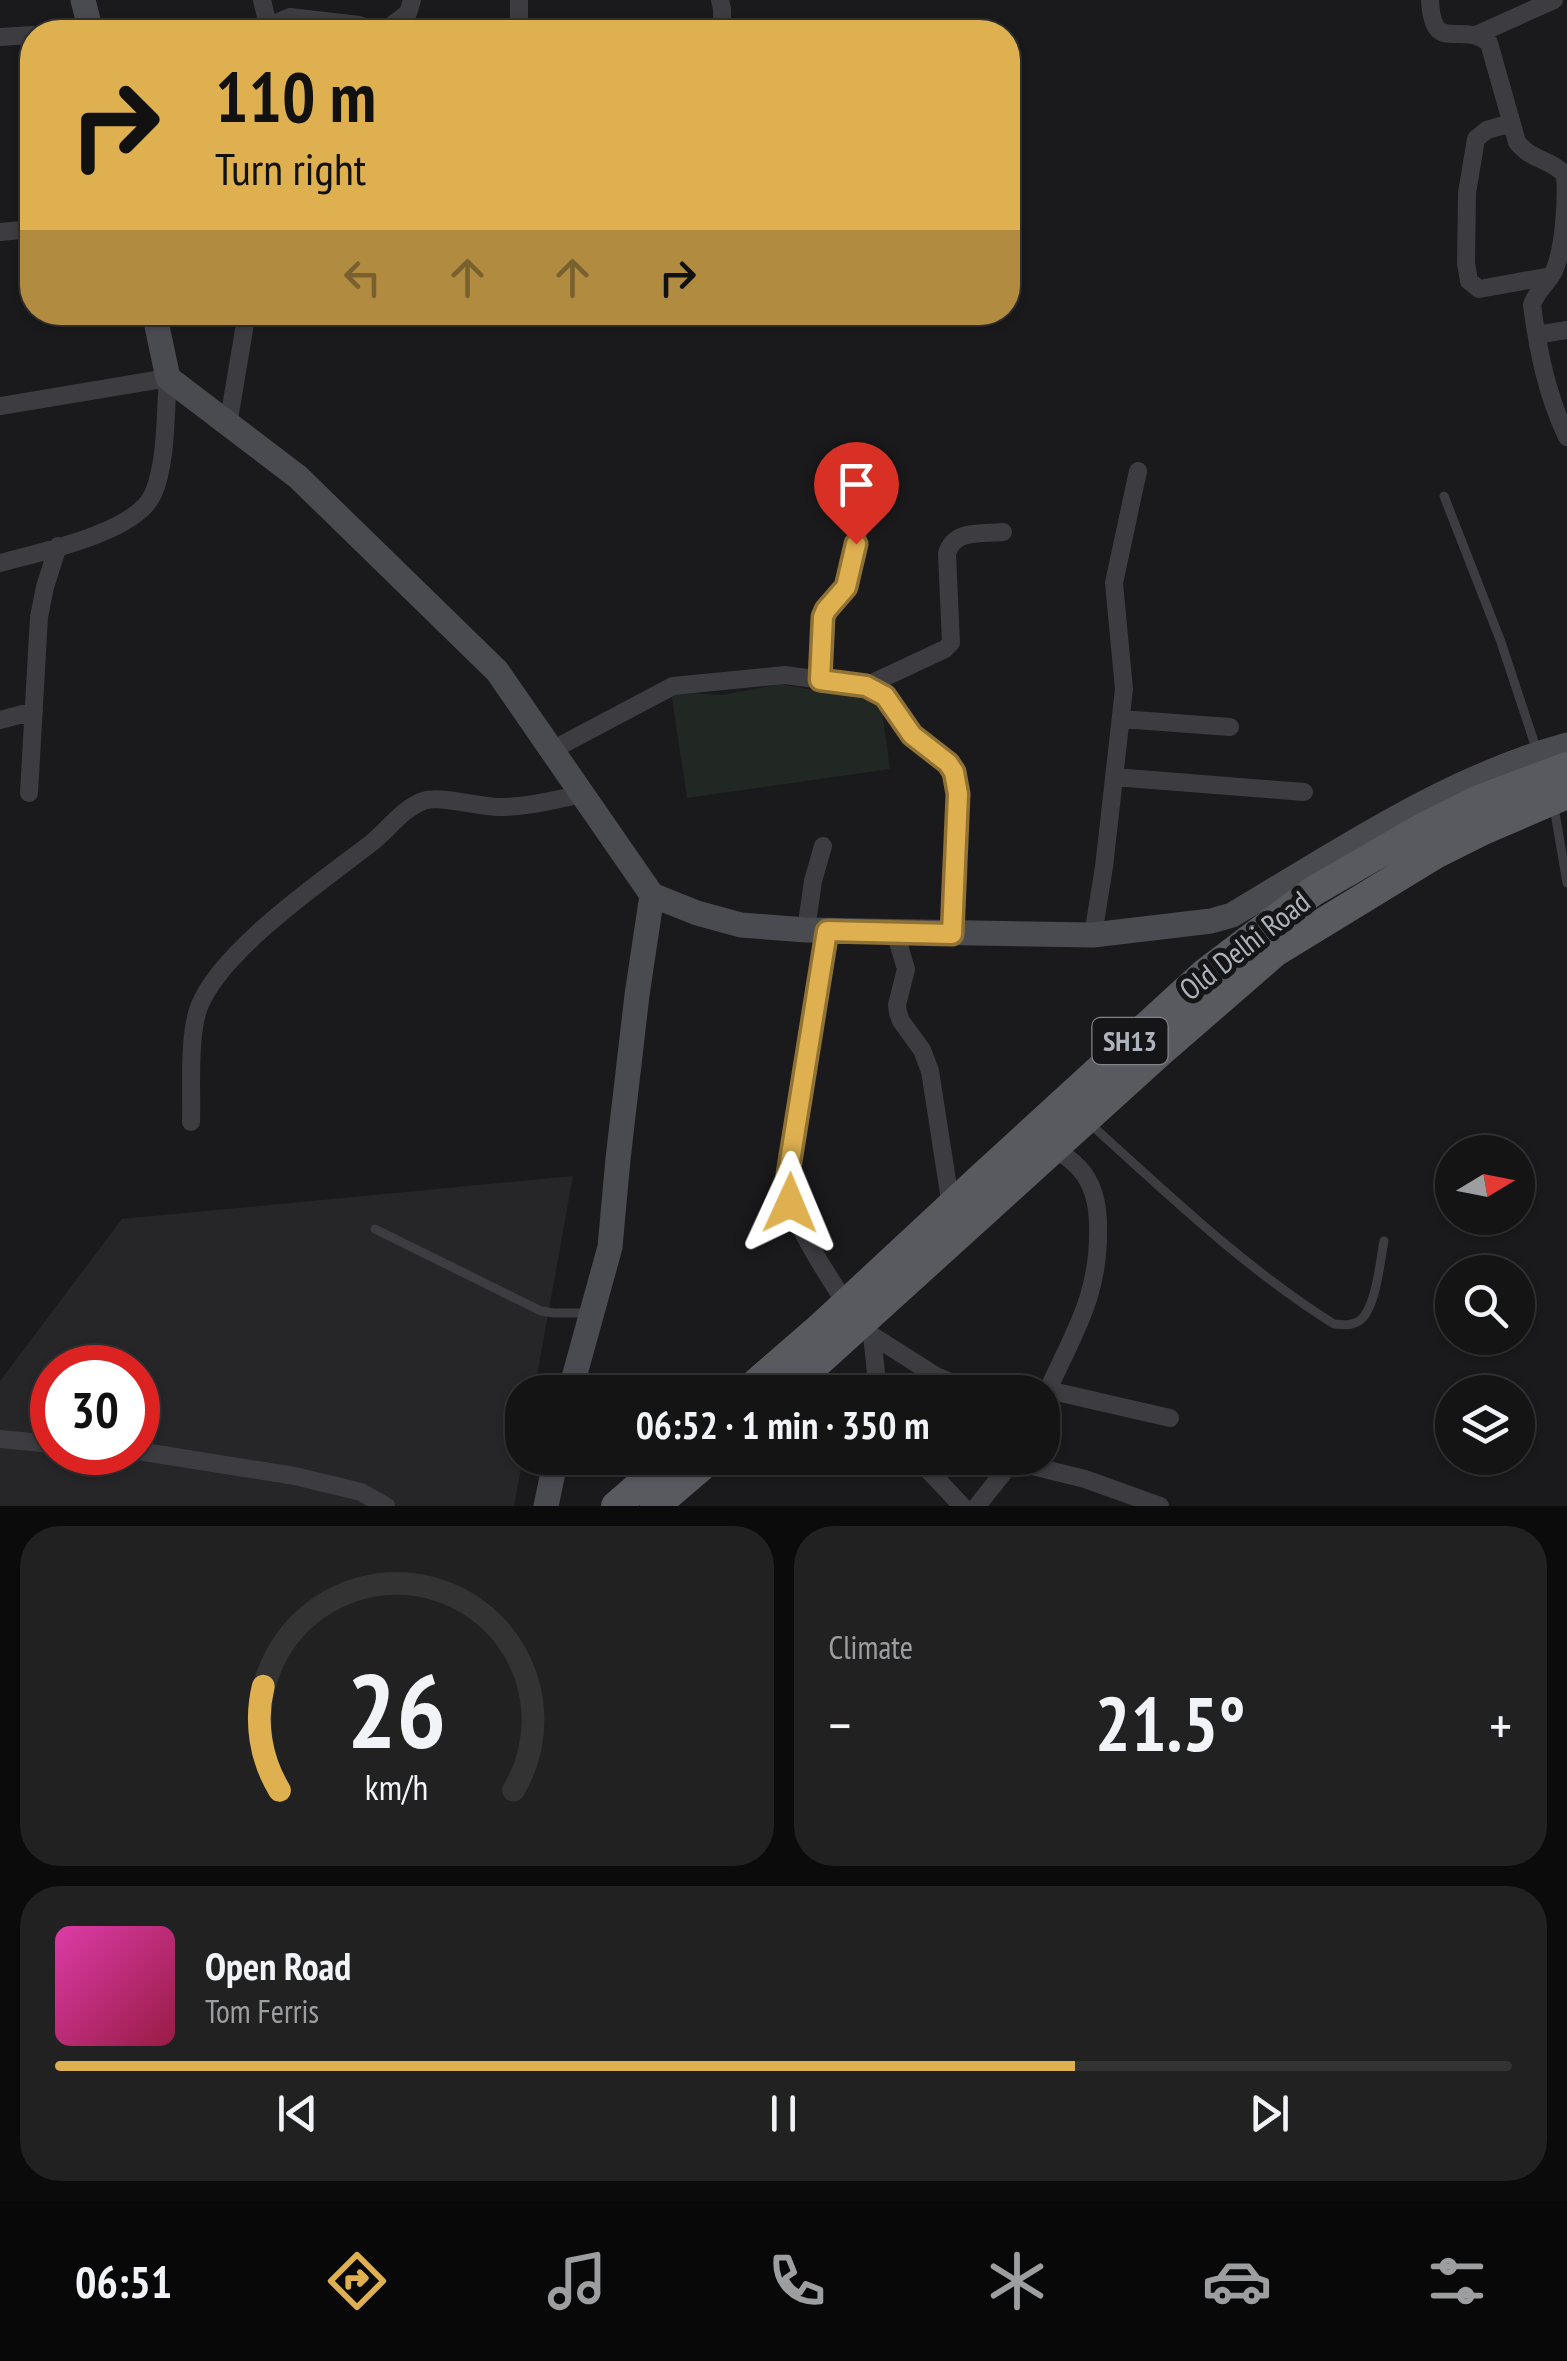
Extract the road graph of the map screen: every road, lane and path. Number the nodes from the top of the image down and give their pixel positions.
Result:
1 (412, 0) edge
2 (1430, 0) edge
3 (1554, 0) edge
4 (285, 20) edge
5 (316, 20) edge
6 (398, 20) edge
7 (1476, 35) junction
8 (1511, 123) junction
9 (1566, 180) edge
10 (1551, 276) junction
11 (157, 325) edge
12 (245, 325) edge
13 (1567, 330) edge
14 (1537, 335) junction
15 (168, 378) junction
16 (0, 406) edge
17 (228, 425) junction
18 (1567, 437) edge
19 (1138, 471) dead end
20 (1444, 496) dead end
21 (860, 523) dead end
22 (1003, 532) dead end
23 (58, 546) junction
24 (0, 563) edge
25 (820, 680) junction
26 (866, 686) junction
27 (34, 712) junction
28 (1121, 718) junction
29 (0, 720) edge
30 (1230, 727) dead end
31 (1567, 745) edge
32 (552, 750) junction
33 (1538, 753) junction
34 (1567, 766) edge
35 (1114, 776) junction
36 (30, 792) dead end
37 (1304, 792) dead end
38 (582, 794) junction
39 (1560, 797) edge
40 (823, 846) dead end
41 (1567, 883) edge
42 (652, 895) junction
43 (816, 930) junction
44 (894, 932) junction
45 (952, 934) junction
46 (1093, 935) junction
47 (1086, 1120) junction
48 (191, 1122) dead end
49 (1055, 1148) junction
50 (951, 1206) junction
51 (375, 1229) dead end
52 (1384, 1241) dead end
53 (592, 1312) junction
54 (859, 1322) junction
55 (575, 1375) edge
56 (773, 1375) edge
57 (803, 1375) edge
58 (873, 1375) edge
59 (935, 1375) edge
60 (1055, 1375) edge
61 (1060, 1400) edge
62 (1170, 1418) dead end
63 (0, 1440) edge
64 (30, 1442) edge
65 (160, 1454) edge
66 (1060, 1472) edge
67 (552, 1475) edge
68 (652, 1475) edge
69 (692, 1475) edge
70 (931, 1475) edge
71 (1004, 1475) edge
72 (986, 1502) edge
73 (386, 1506) edge
74 (546, 1506) edge
75 (616, 1506) edge
76 (656, 1506) edge
77 (962, 1506) edge
78 (1160, 1506) edge

1 - 6 street
2 - 7 street
3 - 7 street
4 - 5 street
7 - 8 street
8 - 9 street
8 - 10 street
9 - 10 street
10 - 14 street
11 - 15 main road
12 - 17 street
13 - 14 street
14 - 18 street
15 - 16 street
15 - 17 main road
15 - 23 street
17 - 32 main road
19 - 28 street
20 - 33 lane
21 - 25 street
22 - 26 street
23 - 24 street
23 - 27 street
25 - 26 street
25 - 32 street
26 - 45 street
27 - 29 street
27 - 36 street
28 - 30 street
28 - 35 street
31 - 33 main road
32 - 38 main road
33 - 46 main road
34 - 50 main road, Old Delhi Road / SH13
35 - 37 street
35 - 46 street
38 - 42 main road
38 - 48 street
39 - 41 lane
39 - 47 main road, Old Delhi Road / SH13
40 - 43 street
42 - 43 main road
42 - 53 main road
43 - 44 main road
43 - 54 street
44 - 45 main road
44 - 50 street
45 - 46 main road
47 - 49 main road, Old Delhi Road / SH13
47 - 52 lane
49 - 54 main road, Old Delhi Road / SH13
49 - 60 street
50 - 54 main road, Old Delhi Road / SH13
51 - 53 lane
53 - 55 main road
54 - 56 main road, Old Delhi Road / SH13
54 - 57 main road, Old Delhi Road / SH13
54 - 58 street
54 - 59 street
61 - 62 street
63 - 64 street
65 - 73 street
66 - 78 street
67 - 74 main road
68 - 75 main road
69 - 76 main road
70 - 77 street
71 - 72 street

